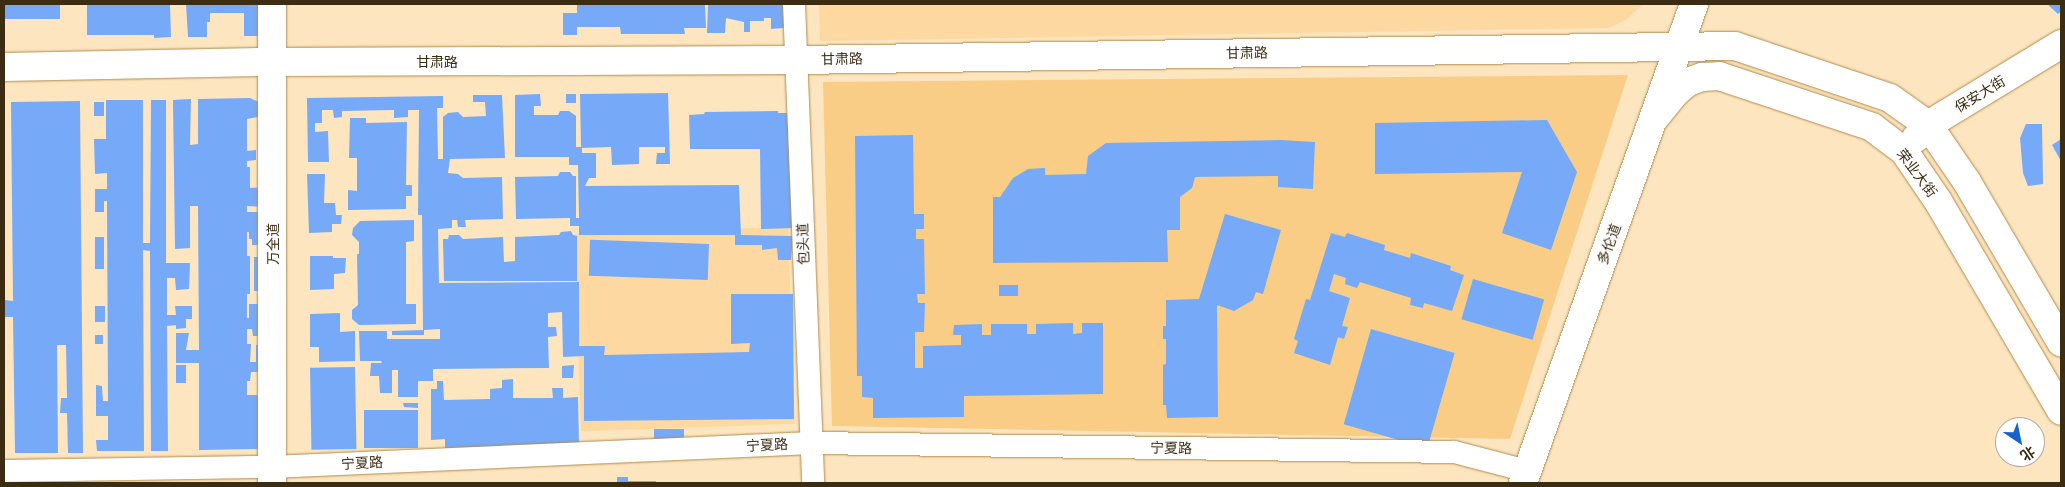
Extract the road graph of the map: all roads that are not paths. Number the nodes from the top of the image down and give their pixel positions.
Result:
1 (272, 4) edge
2 (794, 4) edge
3 (1694, 4) edge
4 (2061, 44) edge
5 (1679, 48) junction
6 (795, 60) junction
7 (272, 62) junction
8 (4, 67) edge
9 (1654, 119) junction
10 (1928, 125) junction
11 (1904, 151) junction
12 (2061, 342) edge
13 (2061, 411) edge
14 (812, 443) junction
15 (4, 471) edge
16 (272, 475) edge
17 (1525, 477) edge
18 (813, 483) edge

1 - 7 street, 万全道
2 - 6 street, 包头道
3 - 5 street, 多伦道
4 - 10 street, 保安大街
5 - 6 street, 甘肃路
5 - 9 street, 多伦道
5 - 10 street
6 - 7 street, 甘肃路
6 - 14 street, 包头道
7 - 8 street, 甘肃路
7 - 16 street, 万全道
9 - 11 street, 荣业大街
9 - 17 street, 多伦道
10 - 11 street, 保安大街
10 - 12 street
11 - 13 street, 荣业大街
14 - 16 street, 宁夏路
14 - 17 street, 宁夏路
14 - 18 street, 包头道
15 - 16 street, 宁夏路

